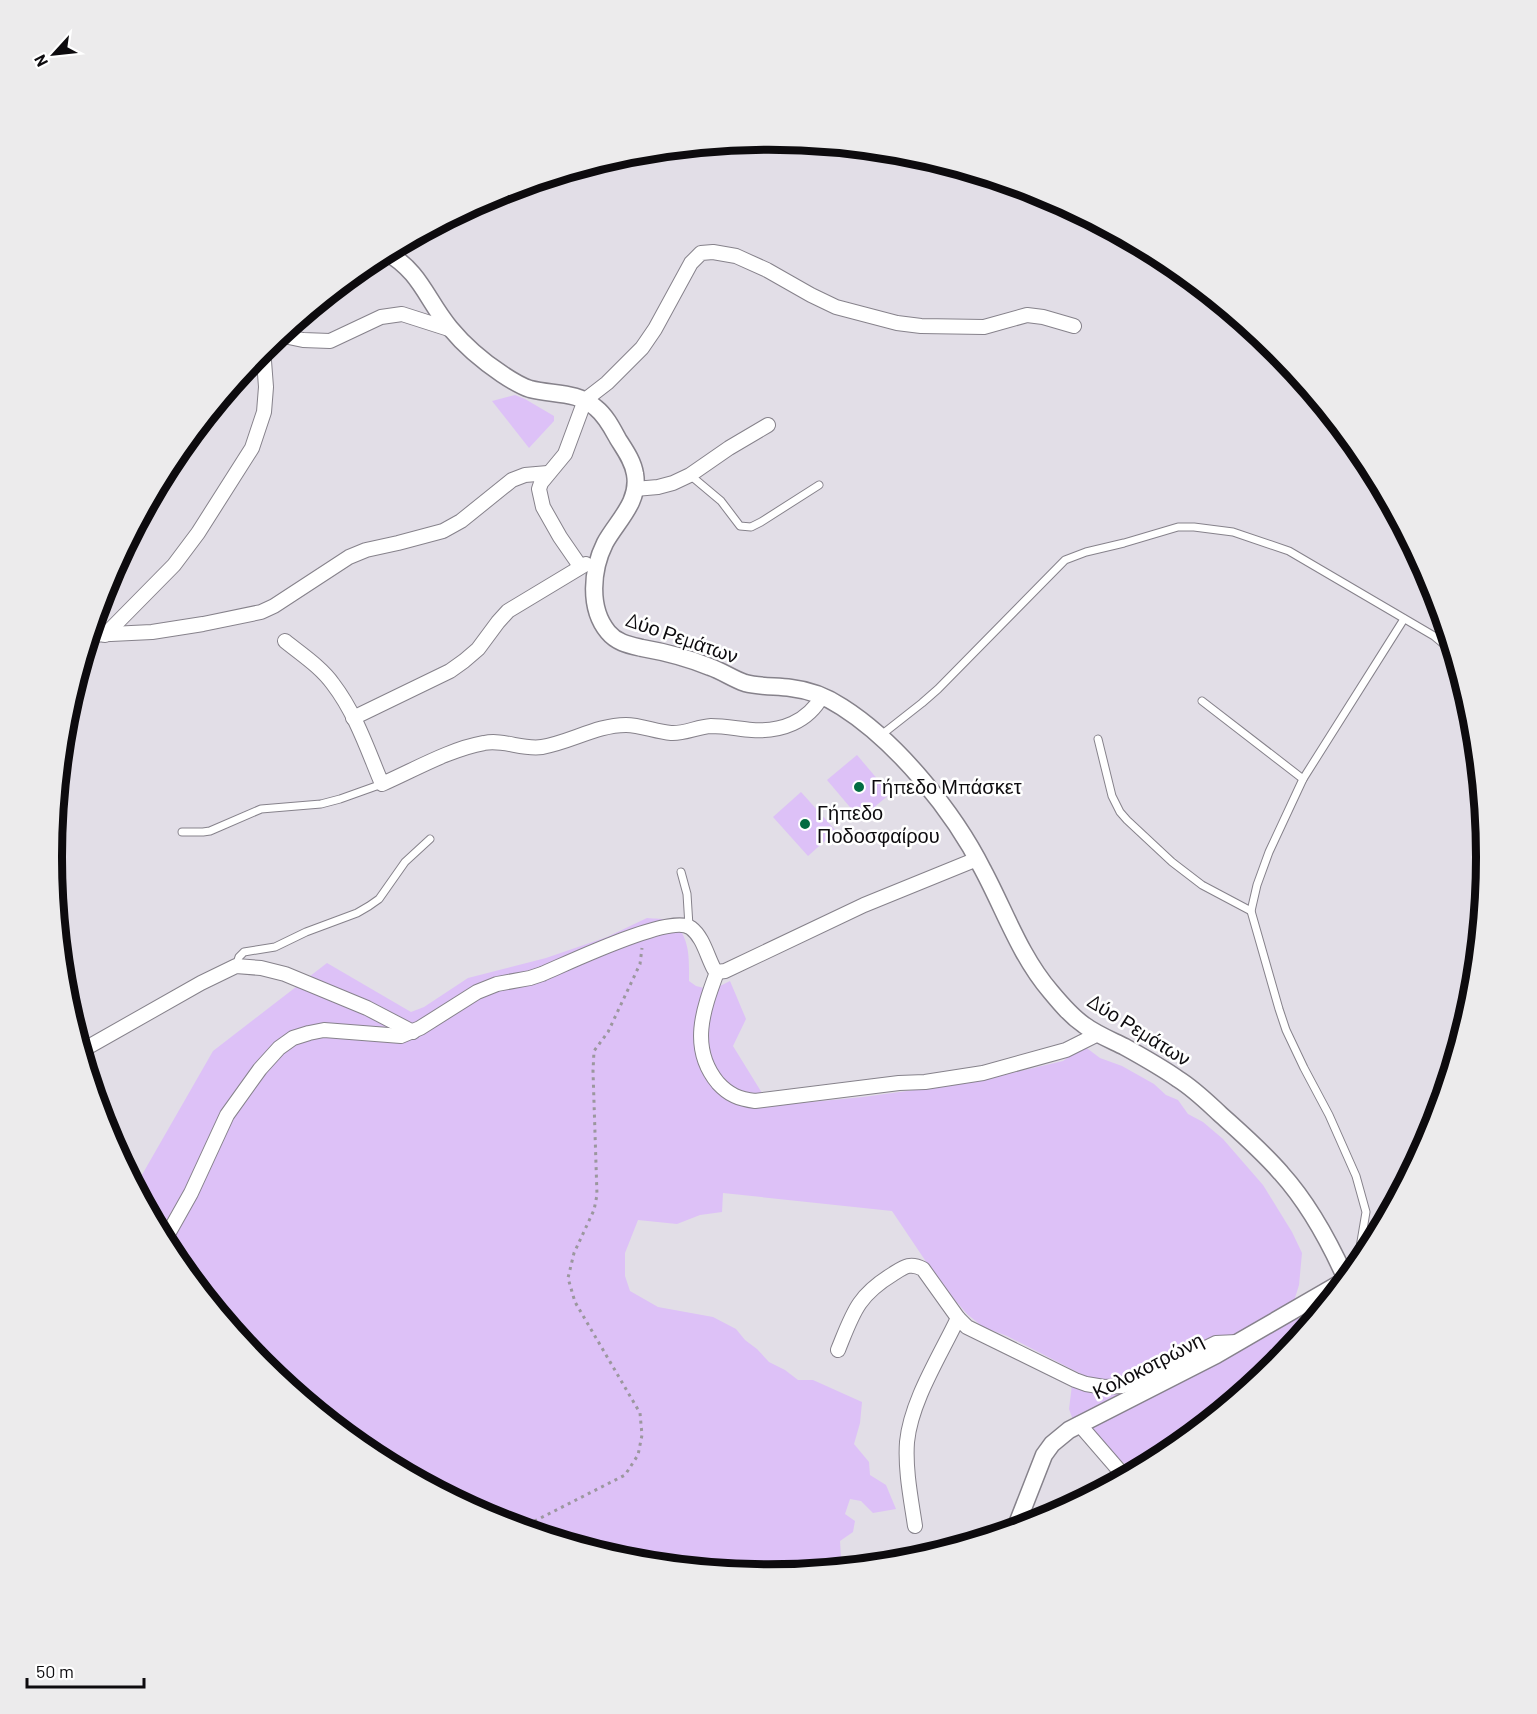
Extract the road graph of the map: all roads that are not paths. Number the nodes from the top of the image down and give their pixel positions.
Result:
1 (395, 257) edge
2 (1074, 326) dead end
3 (452, 330) junction
4 (289, 337) edge
5 (264, 362) edge
6 (585, 400) junction
7 (768, 425) dead end
8 (548, 473) junction
9 (690, 475) junction
10 (819, 485) dead end
11 (635, 489) junction
12 (599, 560) junction
13 (580, 566) junction
14 (1404, 619) junction
15 (98, 634) edge
16 (105, 634) junction
17 (285, 641) dead end
18 (1442, 642) edge
19 (822, 696) junction
20 (1202, 701) dead end
21 (353, 718) junction
22 (880, 735) junction
23 (1098, 739) dead end
24 (1303, 779) junction
25 (382, 784) junction
26 (182, 832) dead end
27 (430, 839) dead end
28 (977, 859) junction
29 (681, 872) dead end
30 (1251, 912) junction
31 (689, 926) junction
32 (236, 966) junction
33 (717, 972) junction
34 (413, 1032) junction
35 (1098, 1034) junction
36 (88, 1047) edge
37 (169, 1231) edge
38 (1361, 1242) edge
39 (1341, 1270) edge
40 (1313, 1307) edge
41 (958, 1318) junction
42 (1239, 1342) junction
43 (838, 1350) dead end
44 (1078, 1424) junction
45 (1119, 1471) edge
46 (1019, 1517) edge
47 (915, 1526) dead end

1 - 3 street
2 - 6 street
3 - 4 street
3 - 6 street
5 - 16 street
6 - 8 street
6 - 11 street
7 - 9 street
8 - 13 street
8 - 16 street
9 - 10 lane
9 - 11 street
11 - 12 street, Δύο Ρεμάτων
12 - 13 street
12 - 19 street, Δύο Ρεμάτων
13 - 21 street
14 - 18 lane
14 - 22 lane
14 - 24 lane
15 - 16 street
17 - 21 street
19 - 22 street, Δύο Ρεμάτων
19 - 25 street
20 - 24 lane
21 - 25 street
22 - 28 street, Δύο Ρεμάτων
23 - 30 lane
24 - 30 lane
25 - 26 lane
27 - 32 lane
28 - 33 street
28 - 35 street, Δύο Ρεμάτων
29 - 31 lane
30 - 38 lane
31 - 33 street
31 - 34 street
32 - 34 street
32 - 36 street
33 - 35 street
34 - 37 street
35 - 39 street, Δύο Ρεμάτων
40 - 42 street, Κολοκοτρώνη
41 - 42 street
41 - 43 street
41 - 47 street
42 - 44 street, Κολοκοτρώνη
44 - 45 street
44 - 46 street, Κολοκοτρώνη

